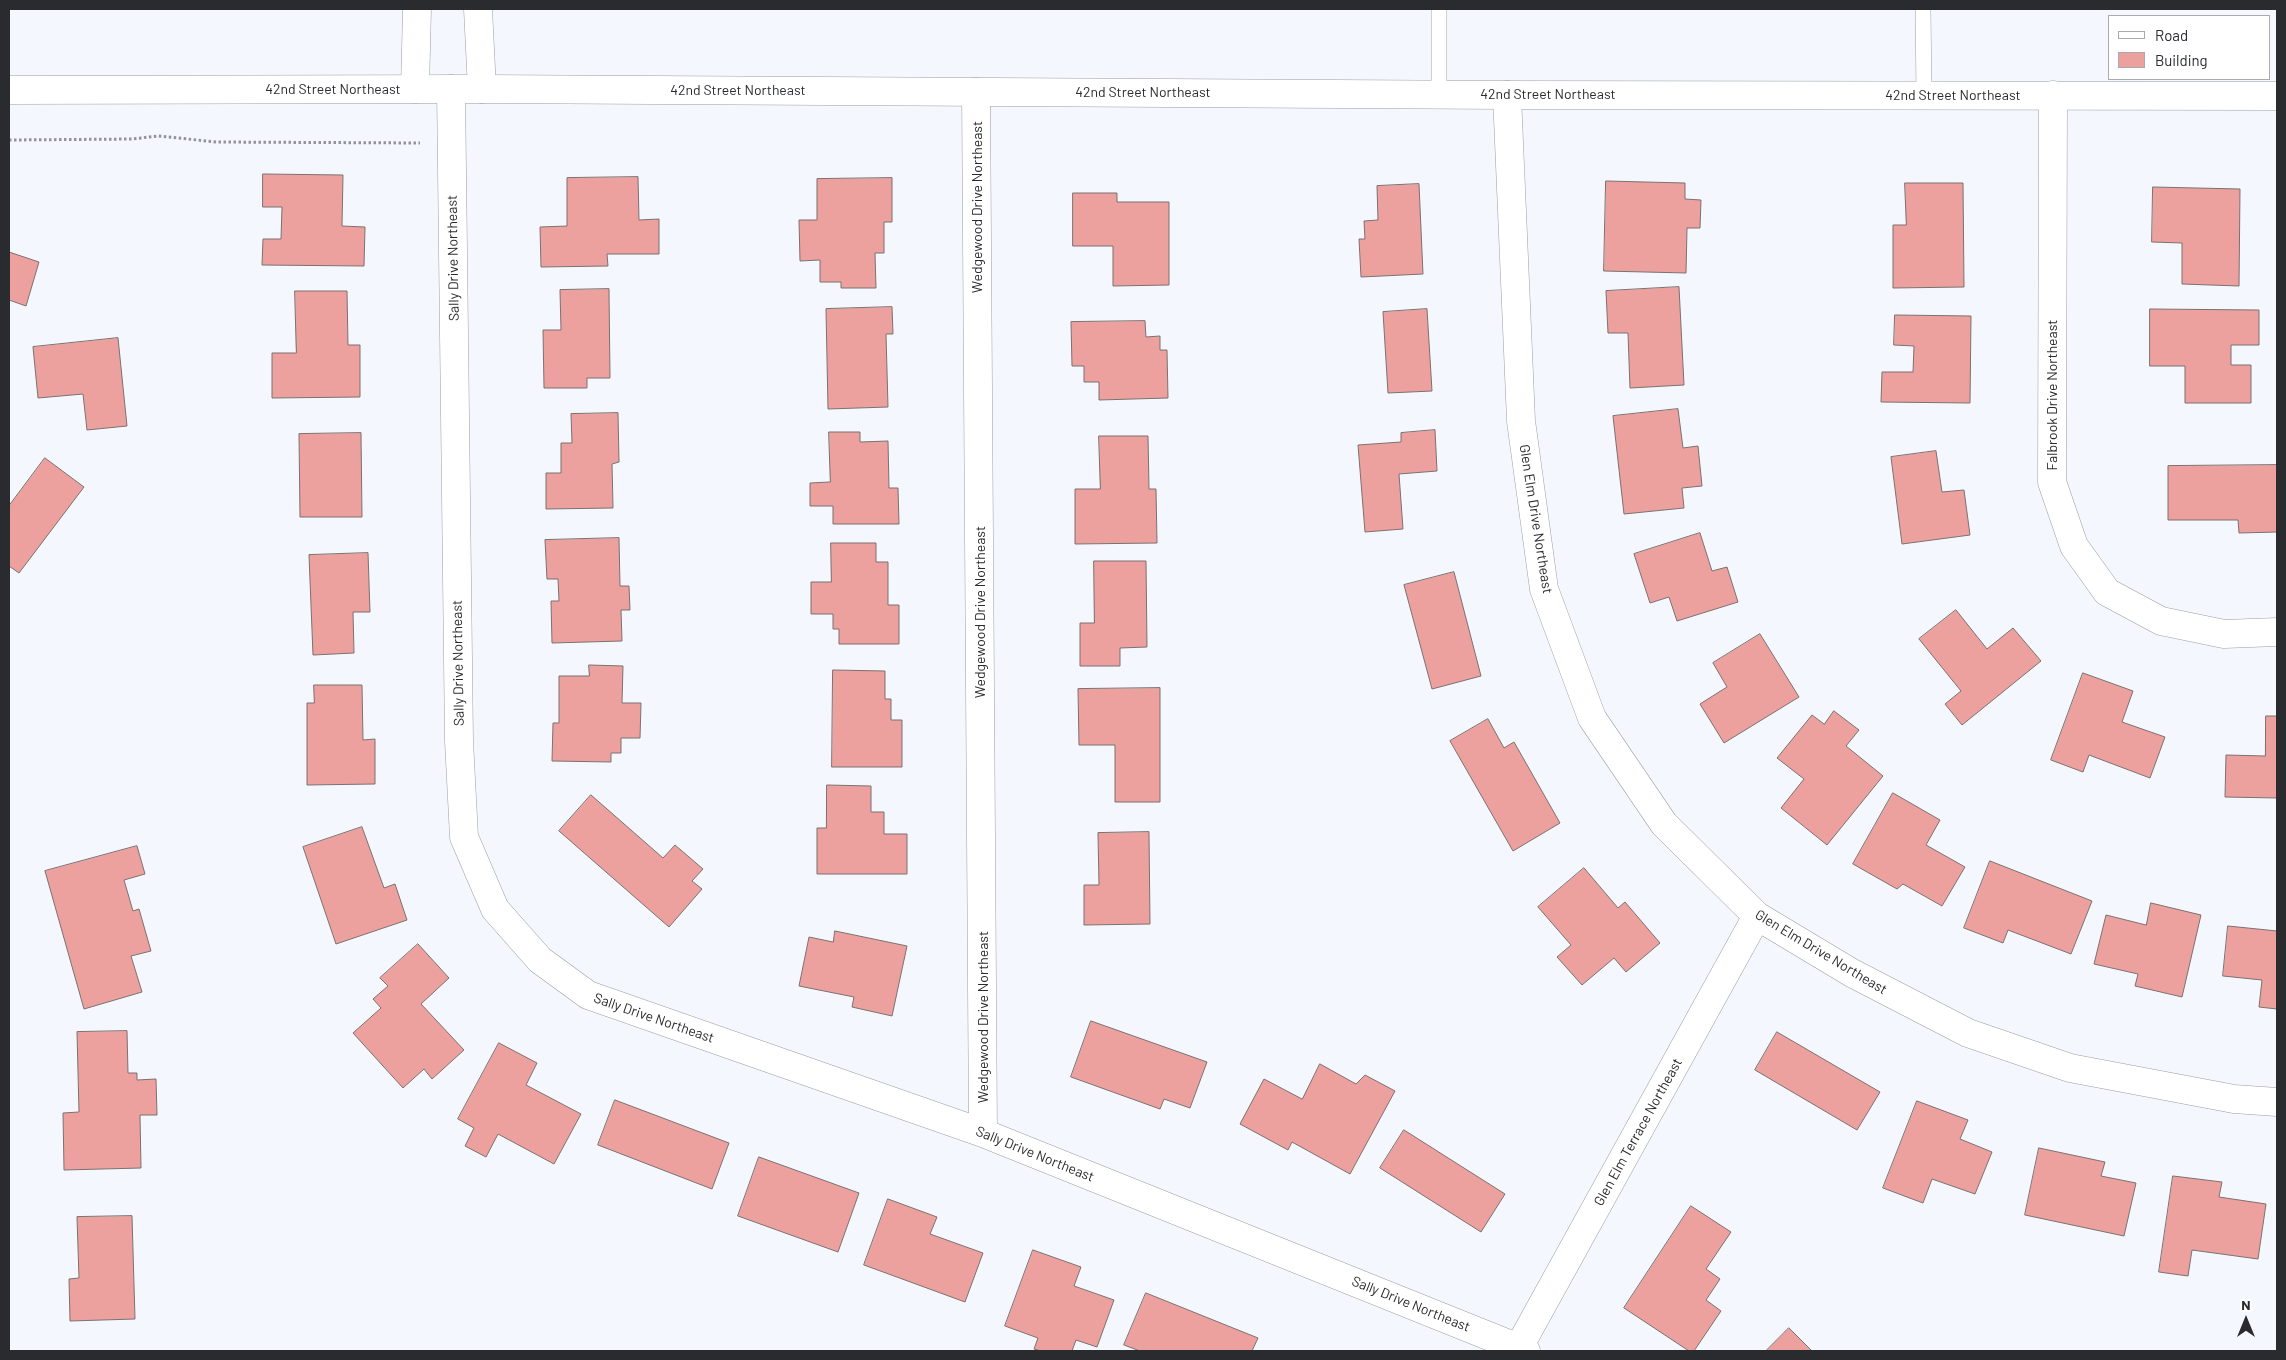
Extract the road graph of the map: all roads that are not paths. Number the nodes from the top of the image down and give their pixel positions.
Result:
1 (416, 9) edge
2 (478, 9) edge
3 (1439, 9) edge
4 (1923, 9) edge
5 (415, 89) junction
6 (451, 89) junction
7 (482, 89) junction
8 (9, 90) edge
9 (976, 92) junction
10 (1439, 94) junction
11 (1507, 94) junction
12 (1924, 94) junction
13 (2053, 94) junction
14 (2277, 96) edge
15 (2277, 632) edge
16 (1757, 916) junction
17 (2277, 1102) edge
18 (983, 1133) junction
19 (1522, 1349) edge

1 - 5 street
2 - 7 street
3 - 10 lane
4 - 12 lane
5 - 6 street, 42nd Street Northeast
5 - 8 street, 42nd Street Northeast
6 - 7 street, 42nd Street Northeast
6 - 18 street, Sally Drive Northeast
7 - 9 street, 42nd Street Northeast
9 - 10 street, 42nd Street Northeast
9 - 18 street, Wedgewood Drive Northeast
10 - 11 street, 42nd Street Northeast
11 - 12 street, 42nd Street Northeast
11 - 16 street, Glen Elm Drive Northeast
12 - 13 street, 42nd Street Northeast
13 - 14 street, 42nd Street Northeast
13 - 15 street, Falbrook Drive Northeast
16 - 17 street, Glen Elm Drive Northeast
16 - 19 street, Glen Elm Terrace Northeast
18 - 19 street, Sally Drive Northeast

